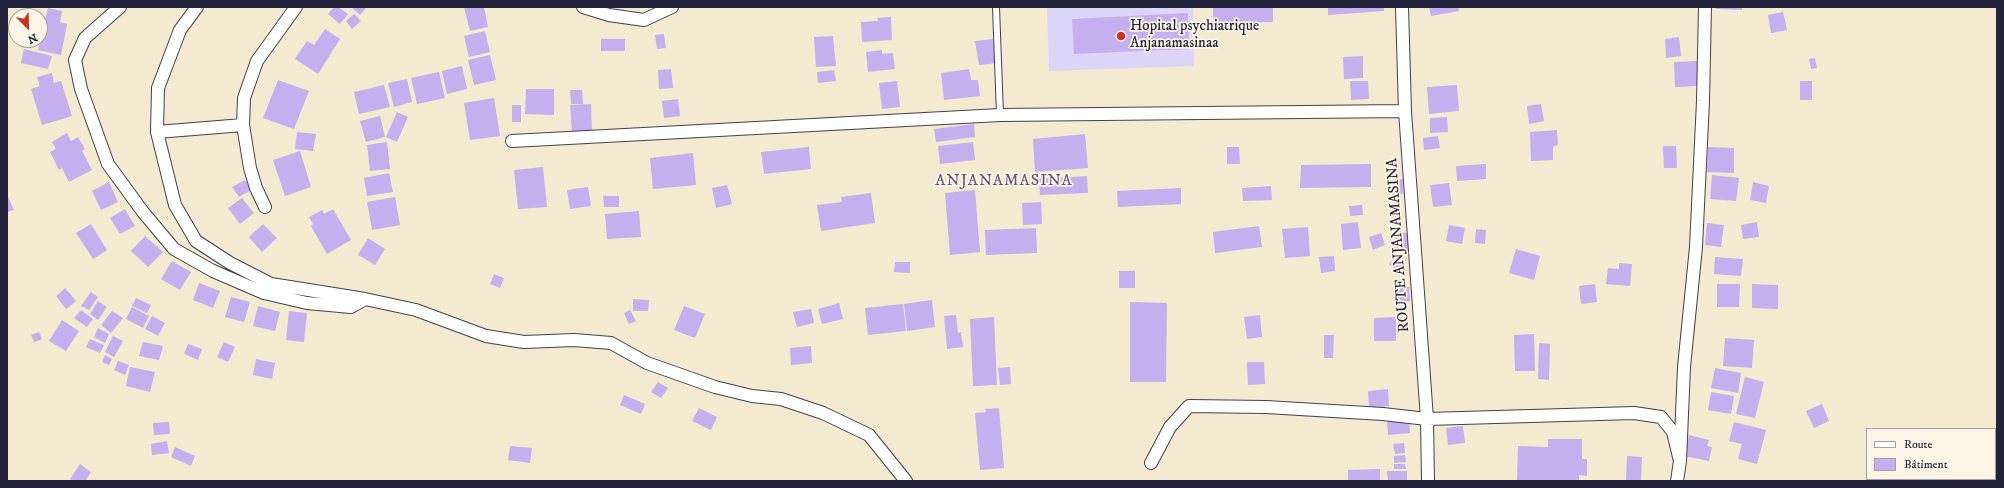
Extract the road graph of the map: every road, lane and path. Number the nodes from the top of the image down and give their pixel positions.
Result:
1 (120, 7) edge
2 (197, 7) edge
3 (296, 7) edge
4 (583, 7) edge
5 (672, 7) edge
6 (996, 7) edge
7 (1402, 7) edge
8 (1705, 7) edge
9 (1405, 111) junction
10 (1000, 115) junction
11 (243, 125) junction
12 (157, 132) junction
13 (512, 141) dead end
14 (266, 207) dead end
15 (365, 299) junction
16 (1427, 419) junction
17 (1680, 461) junction
18 (1151, 463) dead end
19 (906, 481) edge
20 (1428, 481) edge
21 (1677, 481) edge

1 - 15 street
2 - 12 street
3 - 11 street
4 - 5 street
6 - 10 lane
7 - 9 street, ROUTE ANJANAMASINA
8 - 17 street
9 - 10 street
9 - 16 street, ROUTE ANJANAMASINA
10 - 13 street
11 - 12 street
11 - 14 street
12 - 15 street
15 - 19 street
16 - 17 street
16 - 18 street
16 - 20 street, ROUTE ANJANAMASINA
17 - 21 street

